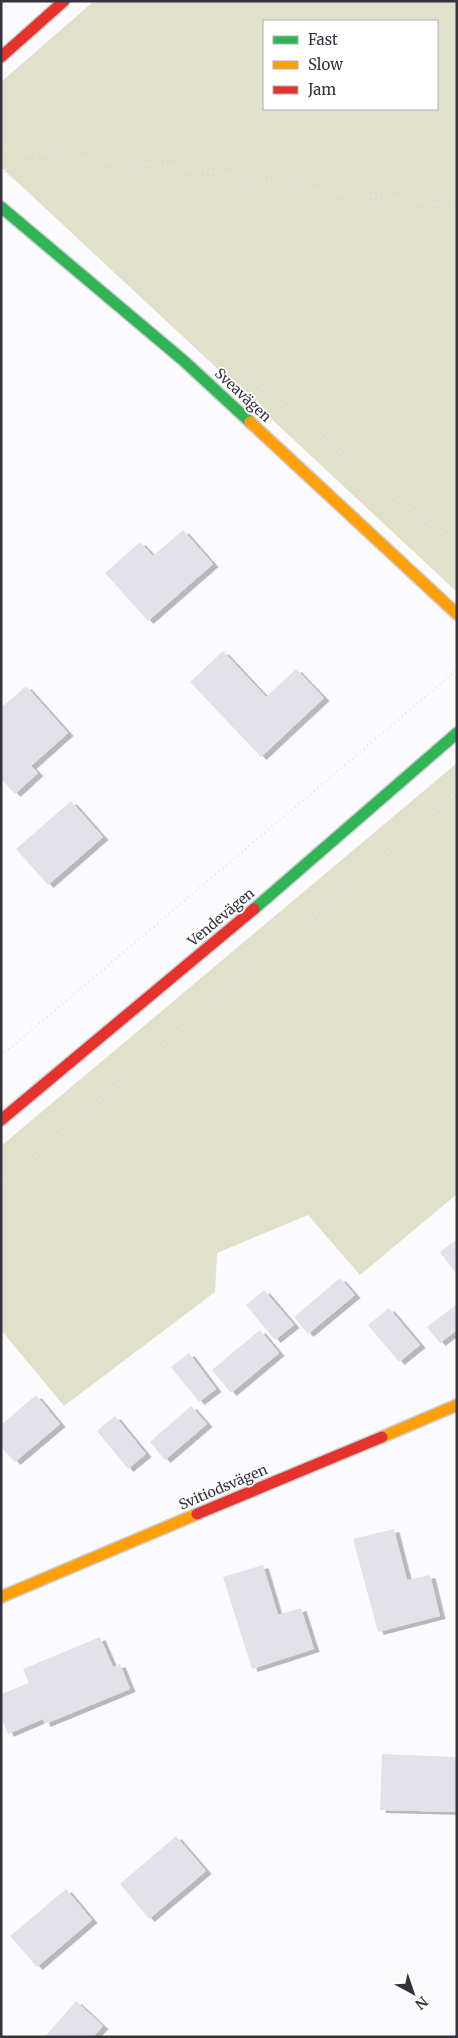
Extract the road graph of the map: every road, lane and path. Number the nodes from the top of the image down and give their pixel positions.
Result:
1 (64, 1) edge
2 (1, 57) edge
3 (1, 150) edge
4 (457, 206) edge
5 (1, 207) edge
6 (457, 614) edge
7 (457, 670) edge
8 (457, 733) edge
9 (457, 792) edge
10 (1, 1056) edge
11 (1, 1120) edge
12 (1, 1185) edge
13 (457, 1405) edge
14 (1, 1597) edge

1 - 2 street
3 - 4 path
5 - 6 street, Sveavägen
7 - 10 path
8 - 11 street, Vendevägen
9 - 12 path
13 - 14 street, Svitiodsvägen

